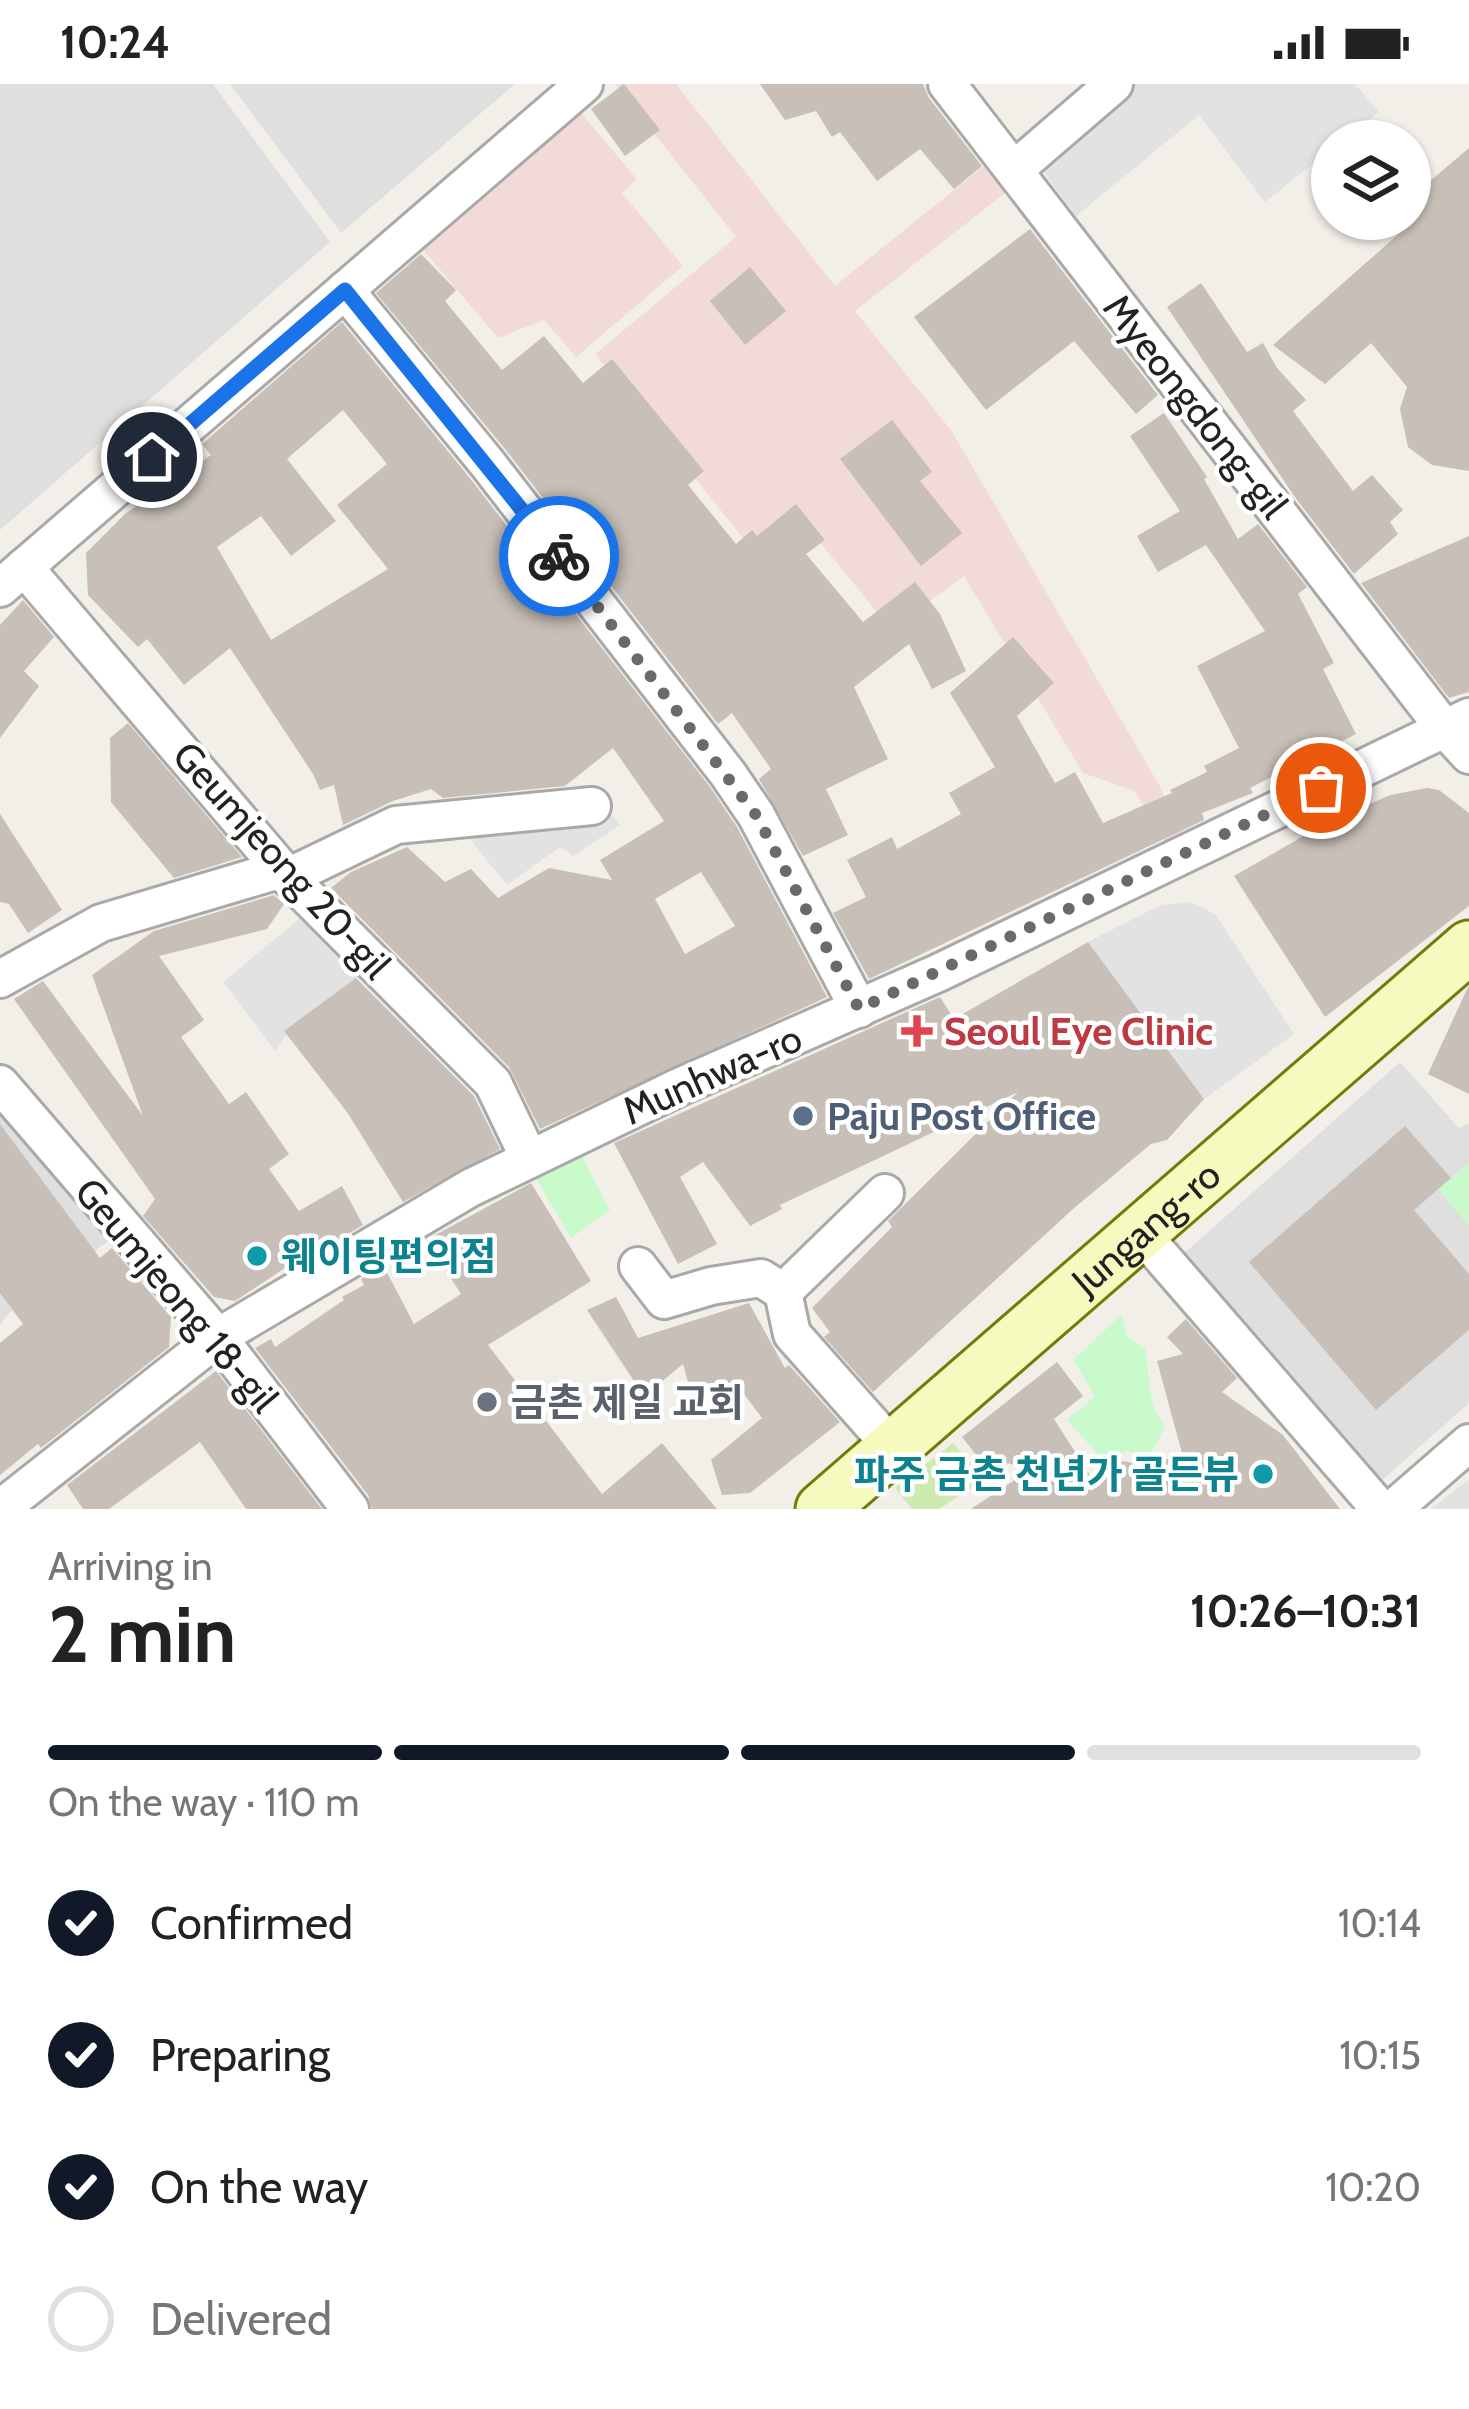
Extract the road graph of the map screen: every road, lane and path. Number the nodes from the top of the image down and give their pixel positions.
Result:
1 (584, 84) edge
2 (947, 84) edge
3 (1114, 84) edge
4 (1013, 170) junction
5 (345, 290) junction
6 (12, 578) edge
7 (1461, 733) edge
8 (592, 806) dead end
9 (285, 873) junction
10 (1469, 947) edge
11 (0, 979) edge
12 (859, 1009) junction
13 (0, 1084) edge
14 (530, 1158) junction
15 (884, 1193) dead end
16 (1140, 1232) junction
17 (638, 1266) dead end
18 (783, 1292) junction
19 (218, 1336) junction
20 (1469, 1443) edge
21 (893, 1448) junction
22 (0, 1509) edge
23 (350, 1509) edge
24 (822, 1509) edge
25 (1380, 1509) edge
26 (1393, 1509) edge

1 - 5 street
2 - 4 street, Myeongdong-gil
3 - 4 street
4 - 7 street, Myeongdong-gil
5 - 6 street
5 - 12 street
6 - 9 street, Geumjeong 20-gil
7 - 12 street, Munhwa-ro
8 - 9 street
9 - 11 street
9 - 14 street, Geumjeong 20-gil
10 - 16 main road, Jungang-ro
12 - 14 street, Munhwa-ro
13 - 19 street, Geumjeong 18-gil
14 - 19 street, Munhwa-ro
15 - 18 street
16 - 21 main road, Jungang-ro
16 - 25 street
17 - 18 street
18 - 21 street
19 - 22 street, Munhwa-ro
19 - 23 street, Geumjeong 18-gil
20 - 26 street
21 - 24 main road, Jungang-ro

